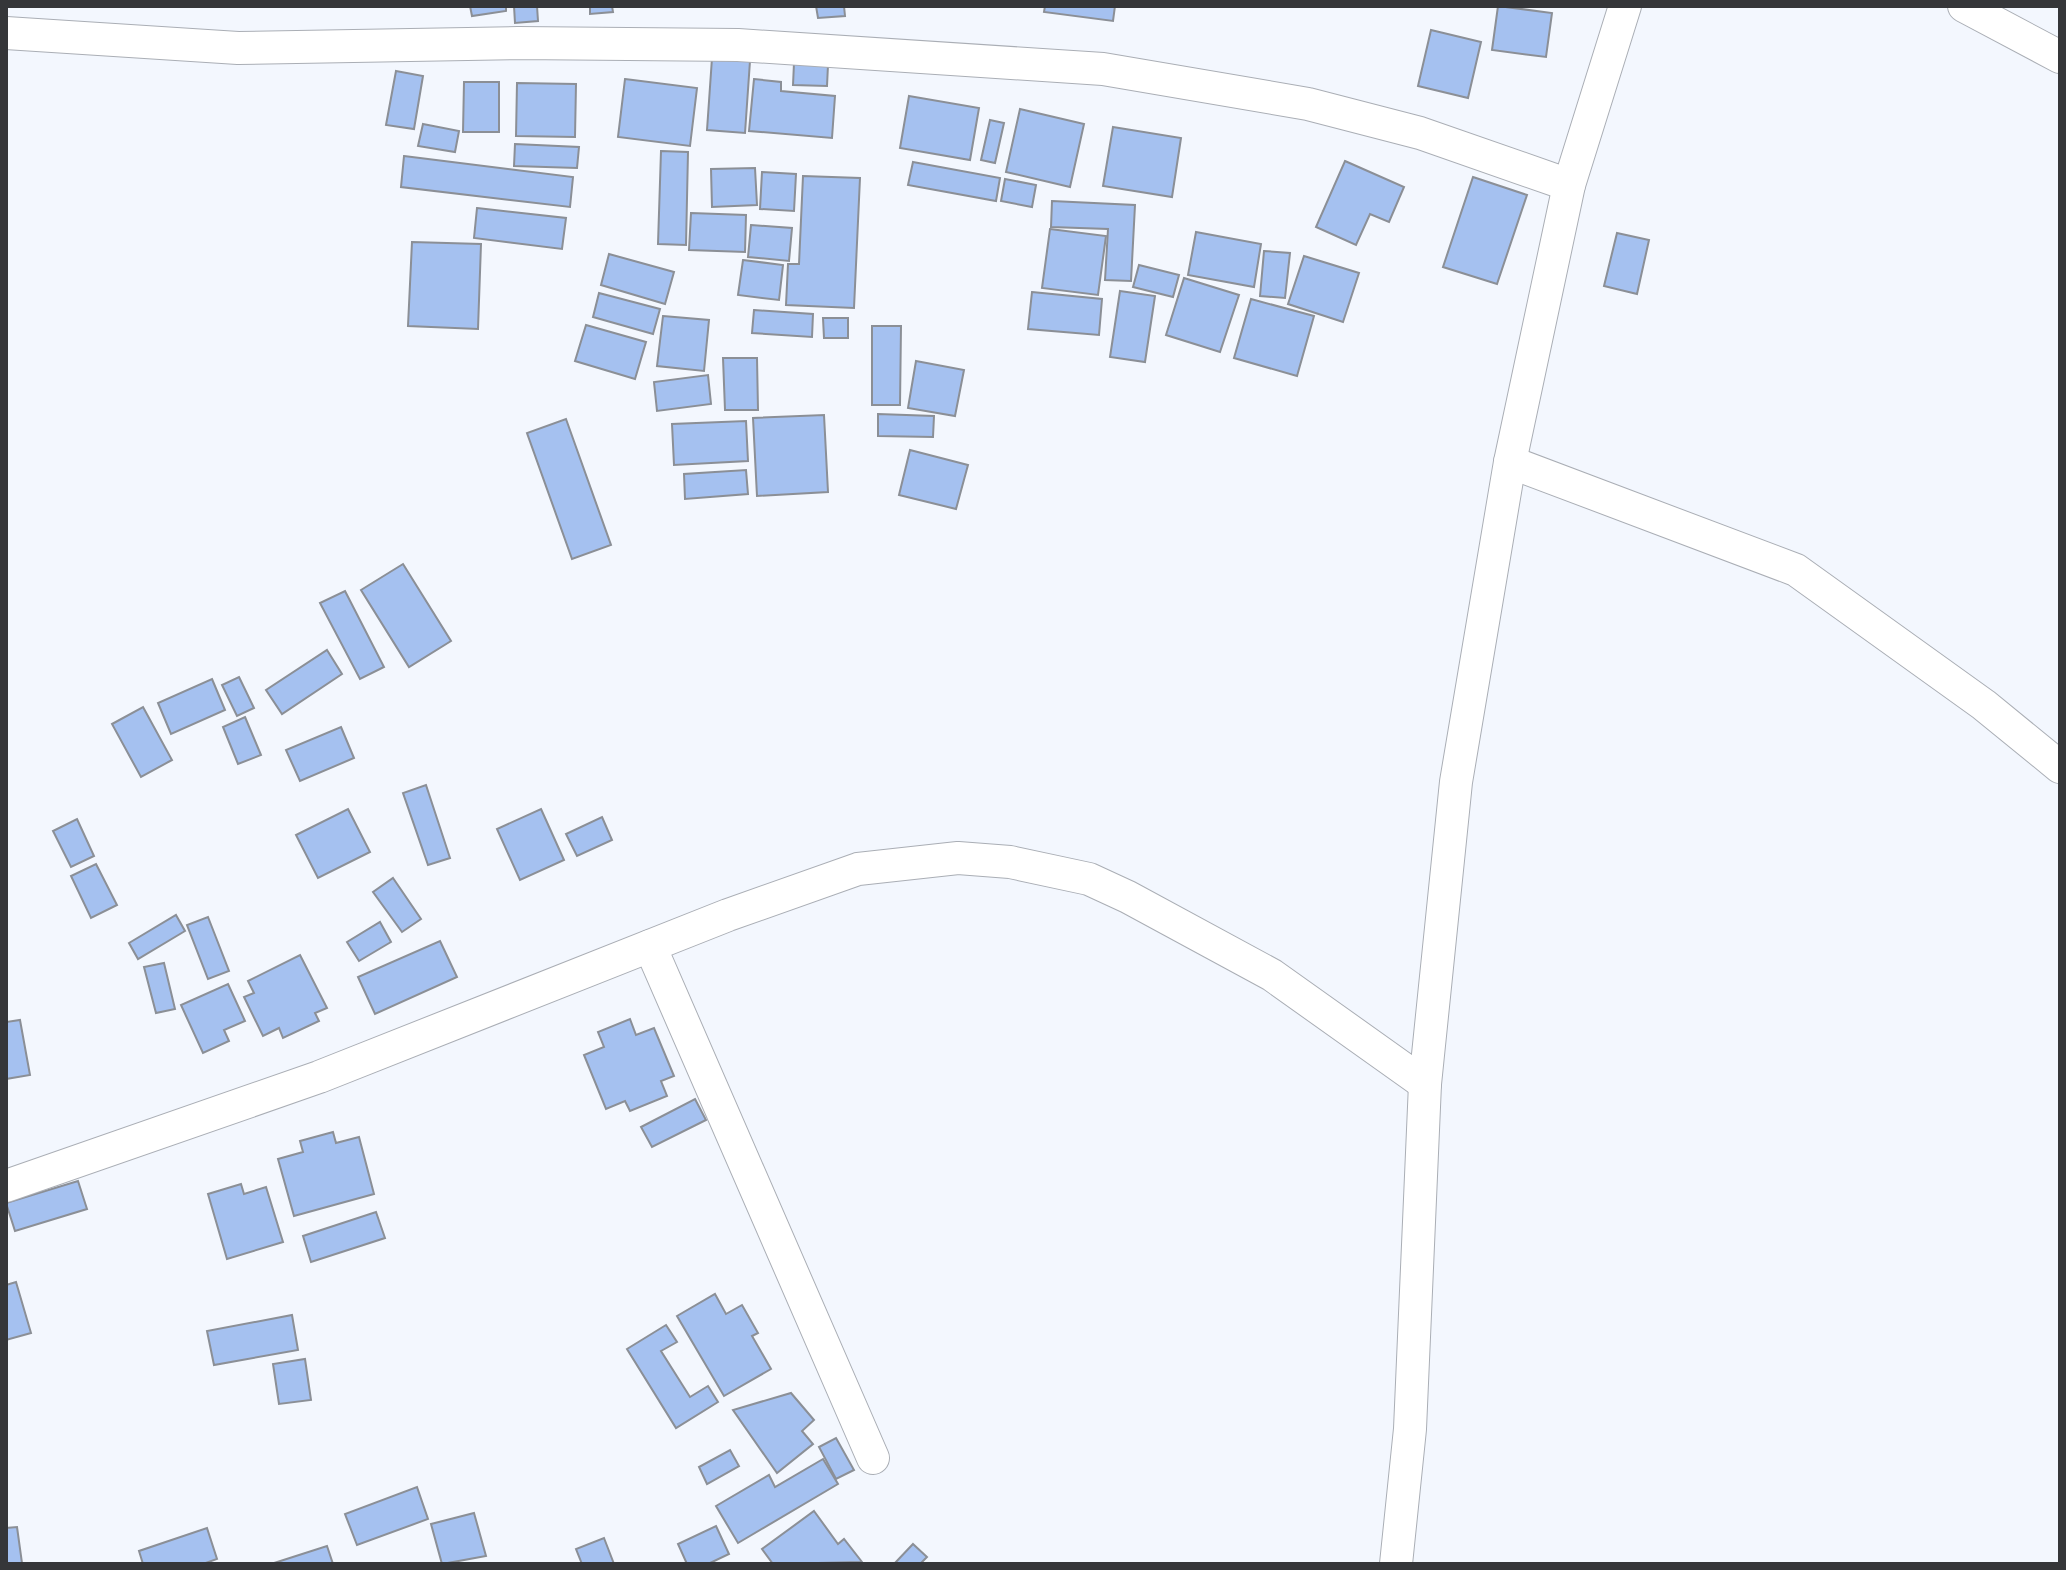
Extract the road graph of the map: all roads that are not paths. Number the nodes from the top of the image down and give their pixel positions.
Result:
1 (1625, 6) edge
2 (1964, 6) edge
3 (6, 33) edge
4 (2060, 57) edge
5 (1569, 185) junction
6 (1510, 462) junction
7 (2060, 767) edge
8 (650, 946) junction
9 (1425, 1084) junction
10 (6, 1186) edge
11 (873, 1458) dead end
12 (1396, 1564) edge

1 - 5 street
2 - 4 street
3 - 5 street
5 - 6 street
6 - 7 street
6 - 9 street
8 - 9 street
8 - 10 street
8 - 11 street
9 - 12 street

